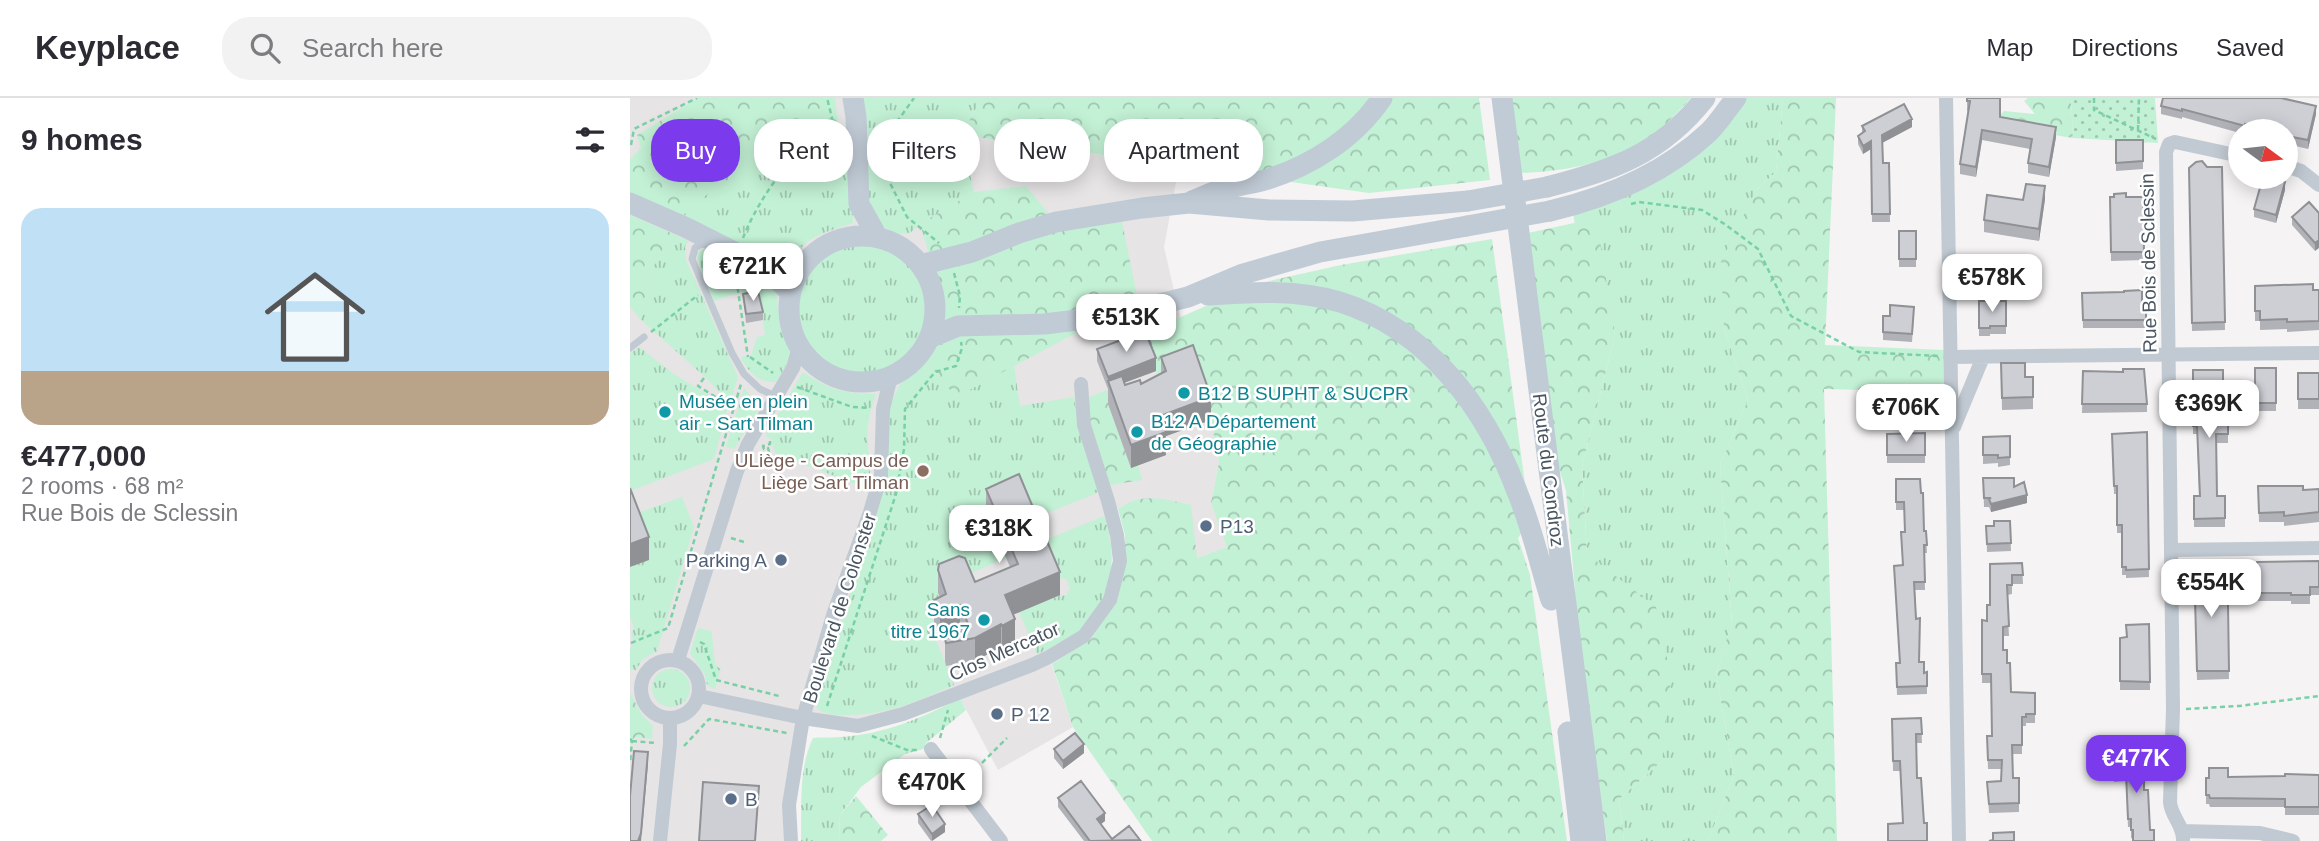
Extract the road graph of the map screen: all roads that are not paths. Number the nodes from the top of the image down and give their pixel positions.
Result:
1 (853, 98) edge
2 (1382, 98) edge
3 (1490, 98) edge
4 (1502, 98) edge
5 (1705, 98) edge
6 (1736, 98) edge
7 (1946, 98) edge
8 (2228, 153) edge
9 (2298, 170) edge
10 (2319, 186) edge
11 (630, 203) edge
12 (1189, 203) junction
13 (878, 237) junction
14 (708, 240) junction
15 (920, 265) junction
16 (790, 292) junction
17 (1188, 297) junction
18 (644, 337) road end
19 (929, 338) junction
20 (799, 347) junction
21 (630, 348) edge
22 (2319, 353) edge
23 (2168, 355) junction
24 (1950, 357) junction
25 (1983, 357) junction
26 (891, 376) junction
27 (1082, 384) dead end
28 (775, 396) junction
29 (1952, 432) junction
30 (2319, 548) edge
31 (2171, 550) junction
32 (1551, 600) junction
33 (678, 660) junction
34 (636, 681) edge
35 (699, 696) junction
36 (670, 718) junction
37 (803, 718) junction
38 (931, 749) road end
39 (2183, 836) edge
40 (660, 841) edge
41 (791, 841) edge
42 (1001, 841) edge
43 (1581, 841) edge
44 (1597, 841) edge
45 (1959, 841) edge
46 (2293, 841) edge

1 - 13 main road
2 - 12 main road
3 - 32 main road, Route du Condroz
4 - 44 main road, Route du Condroz
5 - 12 main road, bridge
6 - 17 main road, bridge
7 - 24 street
8 - 23 street, Rue Bois de Sclessin
9 - 10 street
11 - 14 main road
12 - 15 main road
13 - 15 main road
13 - 16 main road
14 - 16 main road
14 - 28 lane
15 - 19 main road
16 - 20 main road
17 - 19 main road
17 - 32 main road
18 - 21 lane
19 - 26 main road
20 - 26 main road
20 - 28 street
22 - 23 street
23 - 25 street
23 - 31 street, Rue Bois de Sclessin
24 - 25 street
24 - 29 street
25 - 29 street
26 - 37 street, Boulevard de Colonster
27 - 37 street, Clos Mercator
28 - 33 street
29 - 45 street
30 - 31 street
31 - 39 street, Rue Bois de Sclessin
32 - 43 main road, Route du Condroz
33 - 34 street
33 - 35 street
34 - 36 street
35 - 36 street
35 - 37 street, Clos Mercator
36 - 40 street
37 - 41 street, Boulevard de Colonster
38 - 42 street
39 - 46 street

